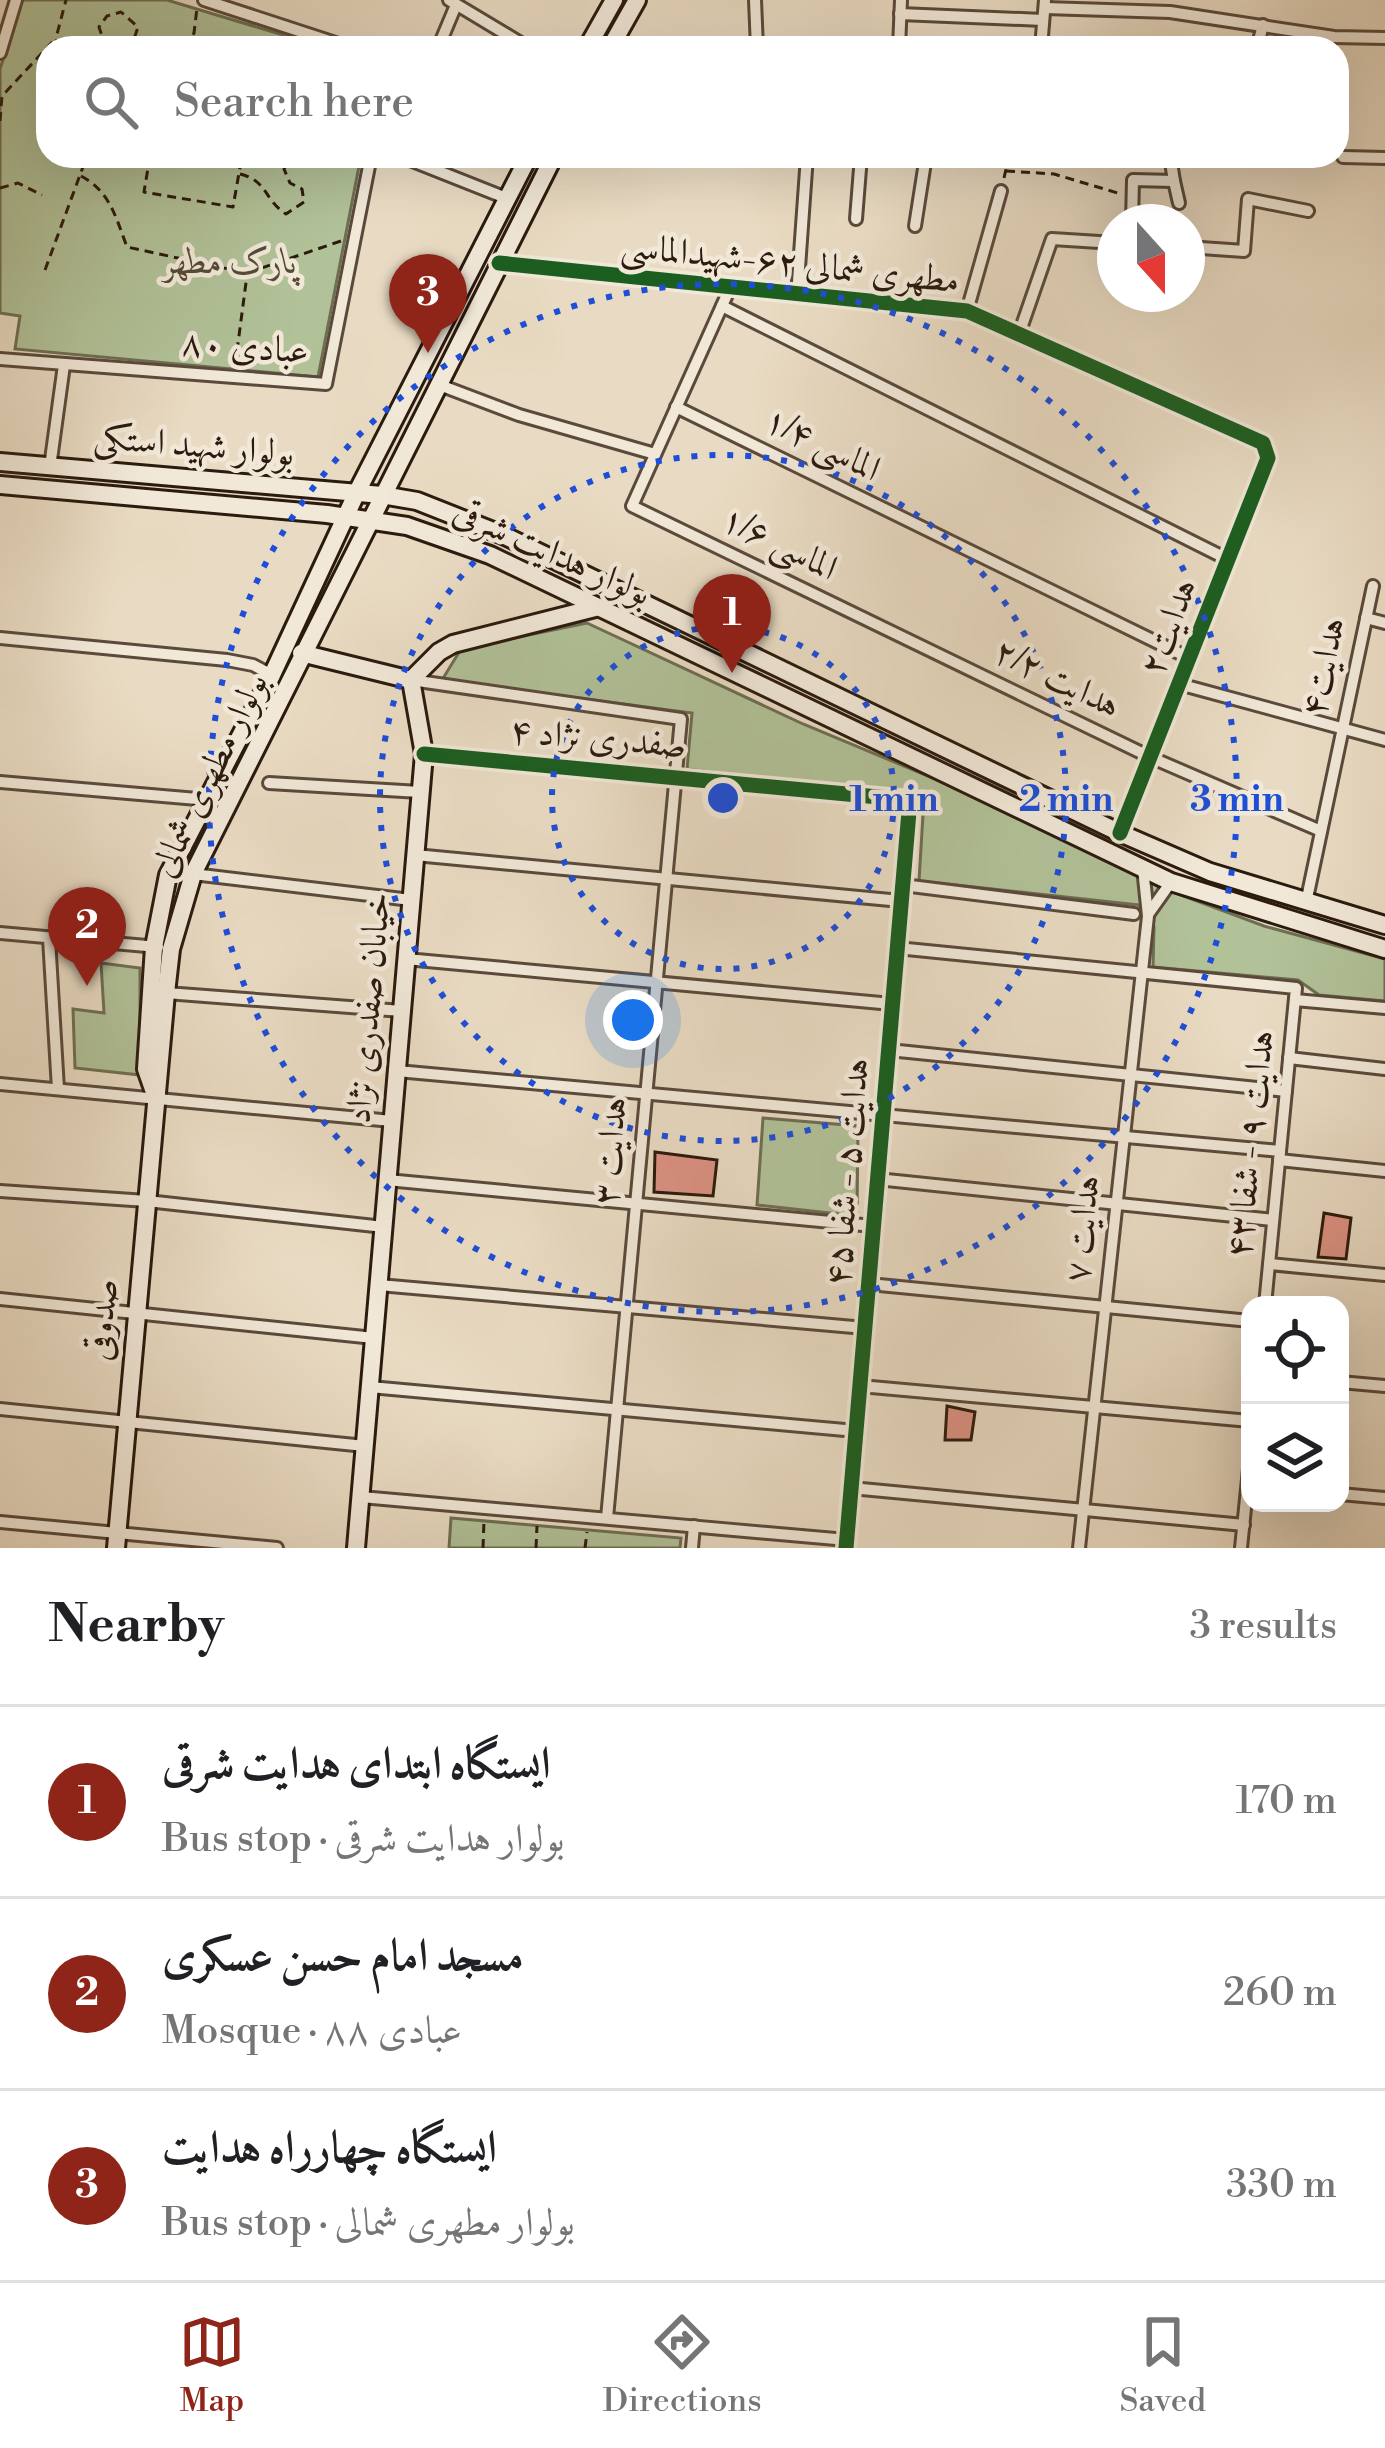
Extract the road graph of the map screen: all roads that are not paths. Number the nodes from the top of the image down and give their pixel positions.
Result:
1 (16, 0) edge
2 (201, 0) edge
3 (614, 0) edge
4 (637, 0) edge
5 (755, 0) edge
6 (901, 0) edge
7 (460, 4) edge
8 (1045, 9) edge
9 (900, 14) junction
10 (1263, 25) junction
11 (314, 36) edge
12 (444, 36) edge
13 (510, 36) edge
14 (594, 36) edge
15 (617, 36) edge
16 (756, 36) edge
17 (899, 36) edge
18 (1260, 36) edge
19 (1328, 36) edge
20 (1349, 37) edge
21 (1385, 38) edge
22 (0, 53) edge
23 (1349, 157) edge
24 (1385, 158) edge
25 (369, 168) edge
26 (430, 168) edge
27 (522, 168) edge
28 (548, 168) edge
29 (807, 168) edge
30 (860, 168) edge
31 (924, 168) edge
32 (1172, 168) edge
33 (1174, 181) junction
34 (1001, 191) dead end
35 (506, 198) junction
36 (1179, 203) dead end
37 (1133, 204) edge
38 (1308, 211) dead end
39 (856, 219) dead end
40 (915, 226) dead end
41 (1097, 242) edge
42 (1205, 249) edge
43 (499, 263) junction
44 (730, 288) junction
45 (796, 296) junction
46 (722, 306) junction
47 (967, 310) junction
48 (1019, 334) junction
49 (0, 359) edge
50 (64, 364) junction
51 (437, 383) junction
52 (676, 407) junction
53 (1263, 443) joint
54 (655, 454) junction
55 (0, 462) edge
56 (50, 467) junction
57 (0, 485) edge
58 (357, 492) junction
59 (382, 495) junction
60 (346, 517) junction
61 (368, 520) junction
62 (1227, 560) junction
63 (1373, 586) dead end
64 (599, 607) junction
65 (1366, 618) junction
66 (1385, 623) edge
67 (899, 636) joint
68 (0, 638) edge
69 (287, 646) junction
70 (306, 655) junction
71 (1189, 658) junction
72 (272, 676) junction
73 (411, 680) junction
74 (1179, 684) junction
75 (1341, 730) junction
76 (1385, 740) edge
77 (424, 754) junction
78 (1150, 757) junction
79 (676, 776) junction
80 (0, 782) edge
81 (269, 783) dead end
82 (420, 792) junction
83 (209, 800) junction
84 (910, 800) joint
85 (1321, 831) junction
86 (1120, 833) junction
87 (415, 855) junction
88 (1143, 868) junction
89 (193, 874) junction
90 (666, 878) junction
91 (1172, 881) junction
92 (902, 885) junction
93 (411, 900) junction
94 (901, 901) junction
95 (1306, 903) junction
96 (1141, 915) junction
97 (1385, 925) edge
98 (0, 933) edge
99 (49, 938) junction
100 (163, 948) junction
101 (897, 948) junction
102 (1385, 949) edge
103 (406, 959) junction
104 (1140, 973) junction
105 (657, 981) junction
106 (166, 993) junction
107 (1296, 994) junction
108 (892, 1004) junction
109 (1385, 1009) edge
110 (402, 1011) junction
111 (889, 1050) junction
112 (1289, 1058) junction
113 (1385, 1069) edge
114 (397, 1071) junction
115 (1129, 1076) junction
116 (0, 1084) edge
117 (58, 1089) junction
118 (1286, 1091) junction
119 (646, 1092) junction
120 (156, 1098) junction
121 (883, 1113) junction
122 (392, 1121) junction
123 (1123, 1137) junction
124 (1280, 1156) junction
125 (1385, 1171) edge
126 (878, 1178) junction
127 (387, 1180) junction
128 (0, 1191) edge
129 (147, 1202) junction
130 (636, 1203) junction
131 (1115, 1204) junction
132 (1274, 1220) junction
133 (874, 1226) junction
134 (383, 1227) junction
135 (1269, 1264) junction
136 (1385, 1275) edge
137 (868, 1284) junction
138 (379, 1285) junction
139 (1266, 1296) edge
140 (0, 1299) edge
141 (1105, 1306) junction
142 (626, 1309) junction
143 (137, 1312) junction
144 (1241, 1320) edge
145 (865, 1328) junction
146 (374, 1338) junction
147 (1349, 1383) edge
148 (860, 1386) junction
149 (1385, 1386) edge
150 (370, 1387) junction
151 (0, 1408) edge
152 (1094, 1409) junction
153 (617, 1411) junction
154 (1241, 1420) edge
155 (128, 1422) junction
156 (856, 1431) junction
157 (365, 1446) junction
158 (851, 1488) junction
159 (1349, 1494) edge
160 (361, 1497) junction
161 (1385, 1498) edge
162 (1083, 1509) junction
163 (1246, 1512) edge
164 (607, 1518) junction
165 (0, 1522) edge
166 (1244, 1525) junction
167 (694, 1526) junction
168 (117, 1539) edge
169 (846, 1544) edge
170 (277, 1548) edge
171 (356, 1548) edge
172 (692, 1548) edge
173 (1079, 1548) edge
174 (1241, 1548) edge

1 - 22 street
2 - 11 street
3 - 14 main road
4 - 15 main road
5 - 16 street
6 - 9 street
7 - 12 street
7 - 13 street
8 - 9 street
8 - 10 street
9 - 17 street
10 - 18 street
10 - 19 street
20 - 21 street
23 - 24 street
25 - 50 street, عبادی ۸۰
26 - 35 street
27 - 35 main road, بولوار مطهری شمالی
28 - 43 main road, بولوار مطهری شمالی
29 - 45 street
30 - 39 street
31 - 40 street
32 - 33 street
33 - 36 street
33 - 37 street
34 - 47 street
35 - 58 main road, بولوار مطهری شمالی
38 - 42 street
41 - 48 street
43 - 44 street, مطهری شمالی ۶۲-شهیدالماسی
43 - 51 main road, بولوار مطهری شمالی
44 - 45 street, مطهری شمالی ۶۲-شهیدالماسی
44 - 46 street
45 - 47 street, مطهری شمالی ۶۲-شهیدالماسی
46 - 52 street
46 - 62 street
47 - 48 street, مطهری شمالی ۶۲-شهیدالماسی
48 - 53 street, مطهری شمالی ۶۲-شهیدالماسی
49 - 50 street, عبادی ۸۰
50 - 56 street
51 - 54 street
51 - 59 main road, بولوار مطهری شمالی
52 - 54 street
52 - 71 street, الماسی ۱/۴
53 - 62 street, هدایت۲
54 - 67 street, الماسی ۱/۶
55 - 56 main road, بولوار شهید استکی
56 - 58 main road, بولوار شهید استکی
57 - 60 main road, بولوار شهید استکی
58 - 59 main road, بولوار شهید استکی
58 - 60 main road, بولوار مطهری شمالی
59 - 61 main road, بولوار مطهری شمالی
59 - 86 main road, بولوار هدایت شرقی
60 - 61 main road, بولوار هدایت شرقی
60 - 69 main road, بولوار مطهری شمالی
61 - 64 main road, بولوار هدایت شرقی
61 - 70 main road, بولوار مطهری شمالی
62 - 71 street, هدایت۲
63 - 65 street, هدایت۴
64 - 73 main road
64 - 88 main road, بولوار هدایت شرقی
65 - 66 street
65 - 75 street, هدایت۴
67 - 78 street, هدایت ۲/۲
68 - 72 street
69 - 70 main road
69 - 72 main road, بولوار مطهری شمالی
70 - 73 main road
70 - 89 main road, بولوار مطهری شمالی
71 - 74 street, هدایت۲
72 - 83 main road, بولوار مطهری شمالی
73 - 77 main road, خیابان صفدری نژاد
73 - 79 street, هدایت ۳
74 - 75 street
74 - 78 street, هدایت۲
75 - 76 street
75 - 85 street, هدایت۴
77 - 79 street, صفدری نژاد ۴
77 - 82 main road, خیابان صفدری نژاد
78 - 85 street, هدایت ۲/۲
78 - 86 street, هدایت۲
79 - 84 street, صفدری نژاد ۴
79 - 90 street, هدایت ۳
80 - 83 street
81 - 82 street
82 - 87 main road, خیابان صفدری نژاد
83 - 100 main road, بولوار مطهری شمالی
84 - 92 street, هدایت ۵ - شفا ۴۵
85 - 95 street, هدایت۴
86 - 95 main road, بولوار هدایت شرقی
87 - 90 street
87 - 93 main road, خیابان صفدری نژاد
88 - 91 main road, بولوار هدایت شرقی
88 - 96 street, هدایت ۷
89 - 93 street
89 - 100 main road, بولوار مطهری شمالی
90 - 94 street
90 - 105 street, هدایت ۳
91 - 96 street, هدایت ۷
91 - 102 main road, بولوار هدایت شرقی
92 - 94 street, هدایت ۵ - شفا ۴۵
92 - 96 street
93 - 103 main road, خیابان صفدری نژاد
94 - 101 street, هدایت ۵ - شفا ۴۵
95 - 97 main road, بولوار هدایت شرقی
96 - 104 street, هدایت ۷
98 - 99 street
99 - 100 street
99 - 117 street
100 - 106 main road, بولوار مطهری شمالی
100 - 120 main road, بولوار مطهری شمالی
101 - 104 street
101 - 108 street, هدایت ۵ - شفا ۴۵
103 - 105 street
103 - 110 main road, خیابان صفدری نژاد
104 - 107 street
104 - 115 street, هدایت ۷
105 - 108 street
105 - 119 street, هدایت ۳
106 - 110 street
106 - 120 main road, بولوار مطهری شمالی
107 - 109 street
107 - 112 street, هدایت ۹ - شفا ۴۳
108 - 111 street, هدایت ۵ - شفا ۴۵
110 - 114 main road, خیابان صفدری نژاد
111 - 115 street
111 - 121 street, هدایت ۵ - شفا ۴۵
112 - 113 street
112 - 118 street, هدایت ۹ - شفا ۴۳
114 - 119 street
114 - 122 main road, خیابان صفدری نژاد
115 - 118 street
115 - 123 street, هدایت ۷
116 - 117 street
117 - 120 street
118 - 124 street, هدایت ۹ - شفا ۴۳
119 - 121 street
119 - 130 street, هدایت ۳
120 - 122 street
120 - 129 main road, صدوقی
121 - 123 street
121 - 126 street, هدایت ۵ - شفا ۴۵
122 - 127 main road, خیابان صفدری نژاد
123 - 124 street
123 - 131 street, هدایت ۷
124 - 125 street
124 - 132 street, هدایت ۹ - شفا ۴۳
126 - 131 street
126 - 133 street, هدایت ۵ - شفا ۴۵
127 - 130 street
127 - 134 main road, خیابان صفدری نژاد
128 - 129 street
129 - 134 street
129 - 143 main road, صدوقی
130 - 133 street
130 - 142 street, هدایت ۳
131 - 132 street
131 - 141 street, هدایت ۷
132 - 135 street, هدایت ۹ - شفا ۴۳
133 - 137 street, هدایت ۵ - شفا ۴۵
134 - 138 main road, خیابان صفدری نژاد
135 - 136 street
135 - 139 street, هدایت ۹ - شفا ۴۳
137 - 141 street
137 - 145 street, هدایت ۵ - شفا ۴۵
138 - 142 street
138 - 146 main road, خیابان صفدری نژاد
140 - 143 street
141 - 144 street
141 - 152 street, هدایت ۷
142 - 145 street
142 - 153 street, هدایت ۳
143 - 146 street
143 - 155 main road, صدوقی
145 - 148 street, هدایت ۵ - شفا ۴۵
146 - 150 main road, خیابان صفدری نژاد
147 - 149 street
148 - 152 street
148 - 156 street, هدایت ۵ - شفا ۴۵
150 - 153 street
150 - 157 main road, خیابان صفدری نژاد
151 - 155 street
152 - 154 street
152 - 162 street, هدایت ۷
153 - 156 street
153 - 164 street, هدایت ۳
155 - 157 street
155 - 168 main road, صدوقی
156 - 158 street, هدایت ۵ - شفا ۴۵
157 - 160 main road, خیابان صفدری نژاد
158 - 162 street
158 - 169 street, هدایت ۵ - شفا ۴۵
159 - 161 street
160 - 164 street
160 - 171 main road, خیابان صفدری نژاد
162 - 166 street
162 - 173 street, هدایت ۷
163 - 166 street
164 - 167 street
165 - 168 street
166 - 174 street
167 - 169 street
167 - 172 street
168 - 170 street

